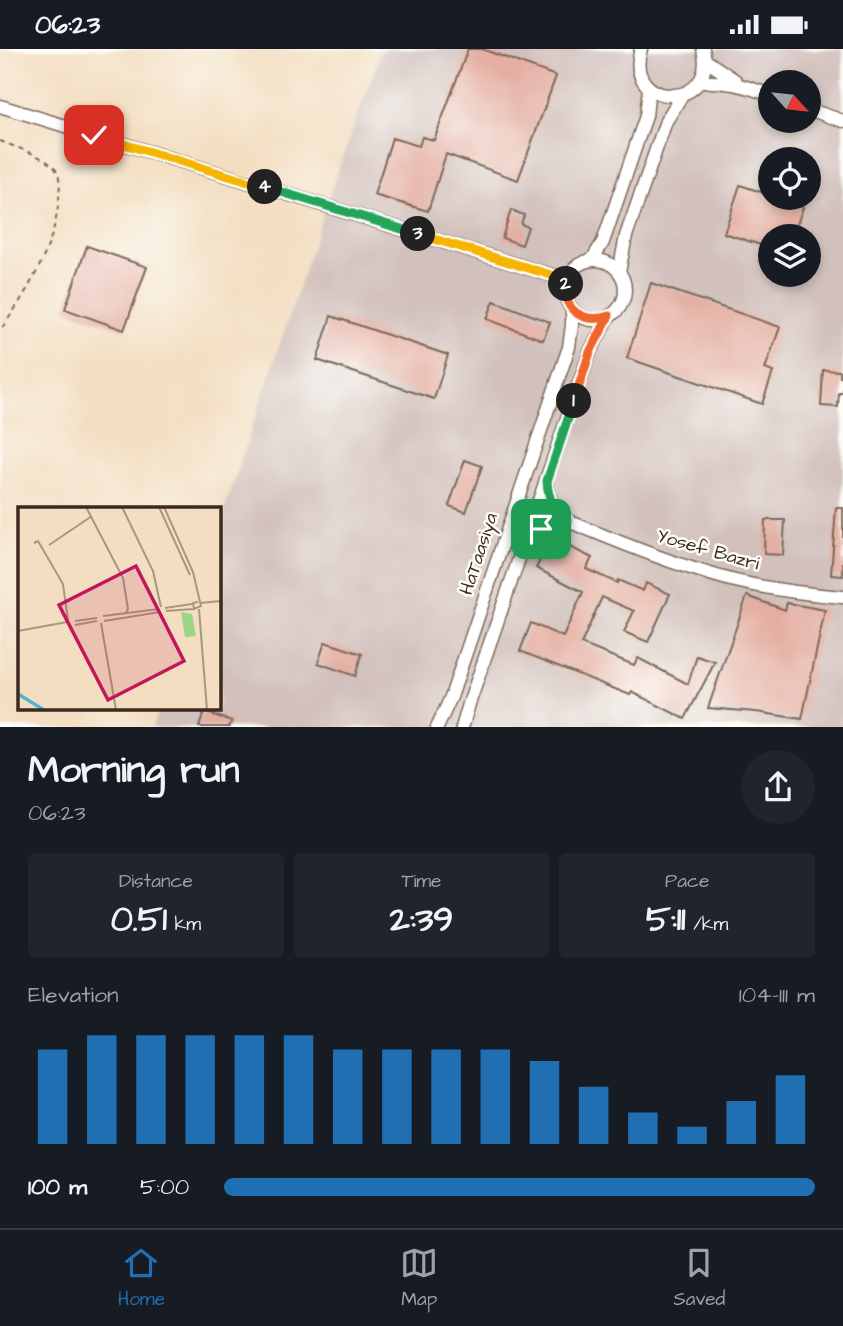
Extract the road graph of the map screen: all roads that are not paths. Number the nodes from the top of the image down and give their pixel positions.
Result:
1 (641, 49) edge
2 (704, 55) edge
3 (699, 82) junction
4 (742, 85) junction
5 (649, 88) junction
6 (758, 91) edge
7 (682, 95) junction
8 (0, 106) edge
9 (821, 113) edge
10 (843, 121) edge
11 (592, 260) junction
12 (619, 272) junction
13 (567, 280) junction
14 (572, 309) junction
15 (609, 316) junction
16 (547, 481) junction
17 (568, 521) junction
18 (521, 553) junction
19 (843, 597) edge
20 (437, 727) edge
21 (462, 727) edge

1 - 5 street
2 - 3 street
2 - 4 street
3 - 4 street
3 - 7 street
4 - 6 street
5 - 7 street
5 - 11 street
7 - 12 street
8 - 13 street
9 - 10 street
11 - 12 street
11 - 13 street
12 - 15 street
13 - 14 street
14 - 15 street
14 - 20 street, HaTaasiya
15 - 16 street, HaTaasiya
16 - 17 street
16 - 18 street, HaTaasiya
17 - 18 street
17 - 19 street, Yosef Bazri
18 - 21 street, HaTaasiya

